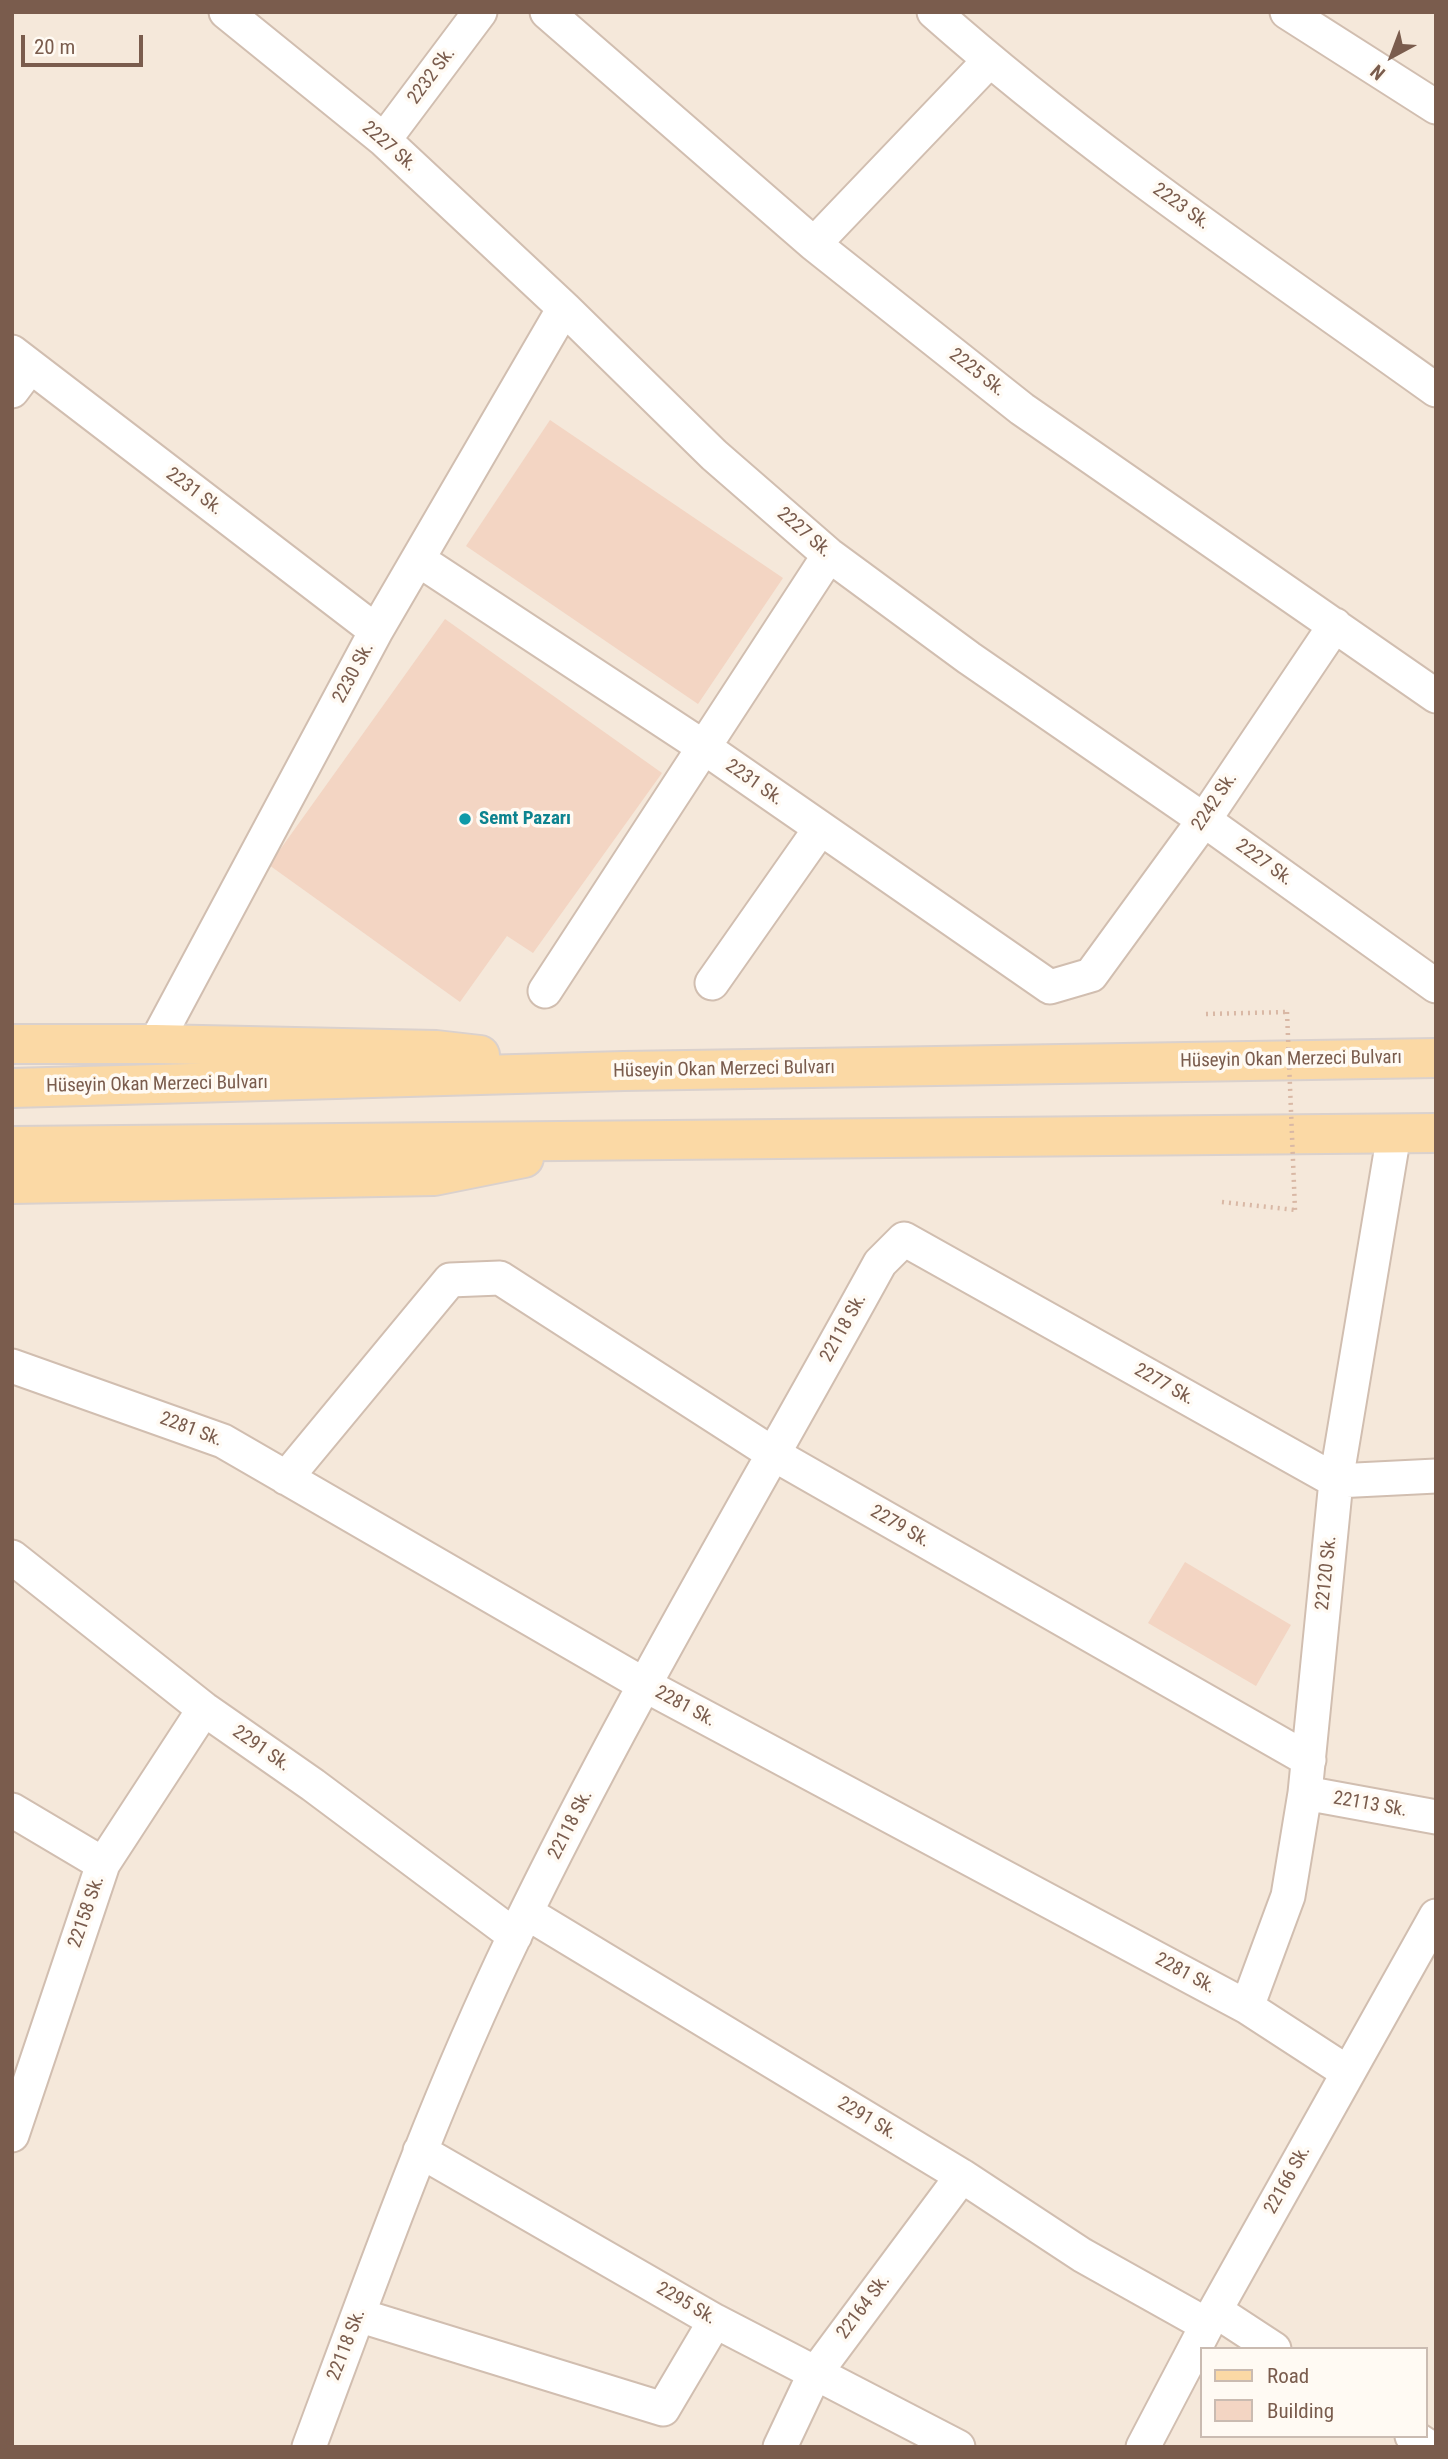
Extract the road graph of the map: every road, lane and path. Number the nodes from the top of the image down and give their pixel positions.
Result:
1 (226, 12) edge
2 (480, 12) edge
3 (547, 12) edge
4 (934, 12) edge
5 (1287, 12) edge
6 (989, 61) junction
7 (1436, 107) edge
8 (384, 140) junction
9 (814, 244) junction
10 (564, 309) junction
11 (18, 370) edge
12 (1436, 390) edge
13 (829, 555) junction
14 (419, 560) junction
15 (1335, 625) junction
16 (376, 632) junction
17 (1436, 696) edge
18 (705, 748) junction
19 (1204, 820) junction
20 (820, 829) junction
21 (1091, 975) joint
22 (712, 983) dead end
23 (1436, 986) edge
24 (545, 991) dead end
25 (1206, 1014) dead end
26 (12, 1044) edge
27 (155, 1044) junction
28 (1436, 1058) edge
29 (624, 1071) junction
30 (12, 1088) edge
31 (1436, 1133) edge
32 (1394, 1134) junction
33 (619, 1139) junction
34 (12, 1146) edge
35 (12, 1184) edge
36 (1222, 1202) dead end
37 (904, 1239) joint
38 (12, 1366) edge
39 (775, 1455) junction
40 (1436, 1476) edge
41 (286, 1478) junction
42 (1336, 1481) junction
43 (12, 1557) edge
44 (643, 1684) junction
45 (204, 1709) junction
46 (1308, 1760) junction
47 (1305, 1793) junction
48 (12, 1810) edge
49 (1436, 1817) edge
50 (103, 1864) junction
51 (1436, 1916) edge
52 (521, 1924) junction
53 (1247, 2007) junction
54 (1347, 2072) junction
55 (12, 2135) edge
56 (420, 2151) junction
57 (962, 2176) junction
58 (358, 2315) junction
59 (1211, 2318) junction
60 (715, 2321) junction
61 (1271, 2347) edge
62 (814, 2375) junction
63 (309, 2447) edge
64 (780, 2447) edge
65 (958, 2447) edge
66 (1143, 2447) edge

1 - 8 street, 2227 Sk.
2 - 8 street, 2232 Sk.
3 - 9 street, 2225 Sk.
4 - 6 street, 2223 Sk.
5 - 7 street
6 - 9 street
6 - 12 street, 2223 Sk.
8 - 10 street, 2227 Sk.
9 - 15 street, 2225 Sk.
10 - 13 street, 2227 Sk.
10 - 14 street, 2230 Sk.
11 - 16 street, 2231 Sk.
13 - 18 street
13 - 19 street, 2227 Sk.
14 - 16 street, 2230 Sk.
14 - 18 street, 2231 Sk.
15 - 17 street, 2225 Sk.
15 - 19 street, 2242 Sk.
16 - 27 street, 2230 Sk.
18 - 20 street, 2231 Sk.
18 - 24 street
19 - 21 street, 2242 Sk.
19 - 23 street, 2227 Sk.
20 - 21 street, 2231 Sk.
20 - 22 street
25 - 36 path, bridge
26 - 27 main road
27 - 29 main road
28 - 29 main road, Hüseyin Okan Merzeci Bulvarı
29 - 30 main road, Hüseyin Okan Merzeci Bulvarı
31 - 32 main road
32 - 33 main road
32 - 42 street, 22120 Sk.
33 - 34 main road
33 - 35 main road
37 - 39 street, 22118 Sk.
37 - 42 street, 2277 Sk.
38 - 41 street, 2281 Sk.
39 - 41 street, 2279 Sk.
39 - 44 street, 22118 Sk.
39 - 46 street, 2279 Sk.
40 - 42 street
41 - 44 street, 2281 Sk.
42 - 46 street, 22120 Sk.
43 - 45 street, 2291 Sk.
44 - 52 street, 22118 Sk.
44 - 53 street, 2281 Sk.
45 - 50 street, 22158 Sk.
45 - 52 street, 2291 Sk.
46 - 47 street, 22120 Sk.
47 - 49 street, 22113 Sk.
47 - 53 street, 22120 Sk.
48 - 50 street
50 - 55 street, 22158 Sk.
51 - 54 street, 22166 Sk.
52 - 56 street, 22118 Sk.
52 - 57 street, 2291 Sk.
53 - 54 street, 2281 Sk.
54 - 59 street, 22166 Sk.
56 - 58 street, 22118 Sk.
56 - 60 street, 2295 Sk.
57 - 59 street, 2291 Sk.
57 - 62 street, 22164 Sk.
58 - 60 street
58 - 63 street, 22118 Sk.
59 - 61 street, 2291 Sk.
59 - 66 street, 22166 Sk.
60 - 62 street, 2295 Sk.
62 - 64 street, 22164 Sk.
62 - 65 street, 2295 Sk.

